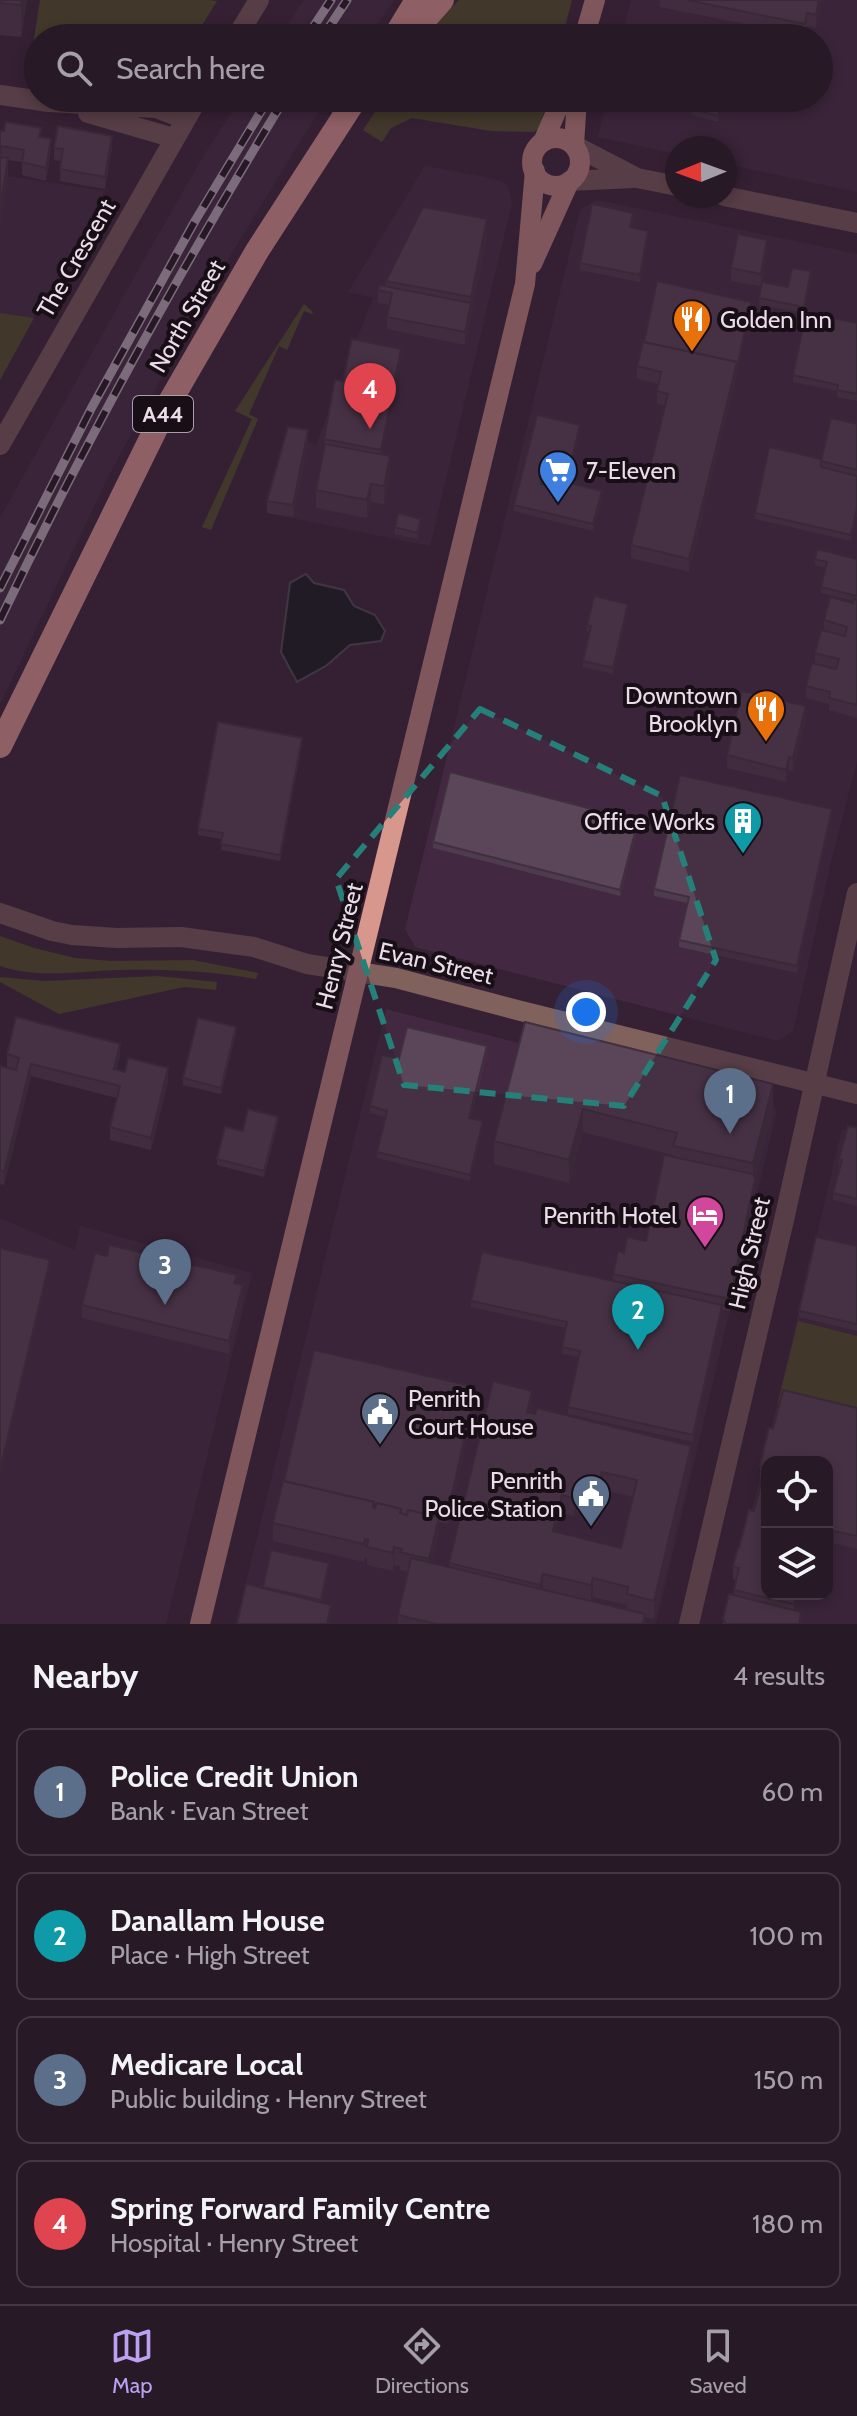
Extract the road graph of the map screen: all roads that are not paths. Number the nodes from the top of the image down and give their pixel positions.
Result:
1 (259, 0) edge
2 (417, 0) edge
3 (442, 0) edge
4 (244, 24) edge
5 (402, 24) edge
6 (421, 24) edge
7 (0, 95) edge
8 (24, 98) edge
9 (84, 112) edge
10 (167, 112) edge
11 (189, 112) edge
12 (347, 112) edge
13 (556, 112) edge
14 (576, 112) edge
15 (185, 119) junction
16 (174, 138) junction
17 (543, 142) junction
18 (574, 146) junction
19 (535, 171) junction
20 (637, 178) junction
21 (569, 182) junction
22 (665, 184) edge
23 (737, 199) edge
24 (857, 223) edge
25 (526, 279) junction
26 (0, 445) edge
27 (0, 746) edge
28 (857, 893) edge
29 (0, 913) edge
30 (359, 972) junction
31 (815, 1083) junction
32 (857, 1094) edge
33 (200, 1624) edge
34 (689, 1624) edge

1 - 4 street
2 - 5 highway
3 - 6 highway
7 - 8 street
9 - 16 street
10 - 15 street
11 - 15 street, The Crescent
12 - 27 highway, North Street / A44
13 - 17 main road
14 - 18 main road
15 - 16 street, The Crescent
16 - 26 street, The Crescent
17 - 18 main road
17 - 19 main road
18 - 20 street
18 - 21 main road
19 - 21 main road
19 - 25 main road, Henry Street
20 - 21 street
20 - 22 street
21 - 25 main road, Henry Street
23 - 24 street
25 - 30 main road, Henry Street
28 - 31 street, High Street
29 - 30 street, Evan Street
30 - 31 street, Evan Street
30 - 33 main road, Henry Street
31 - 32 street, Evan Street
31 - 34 street, High Street

